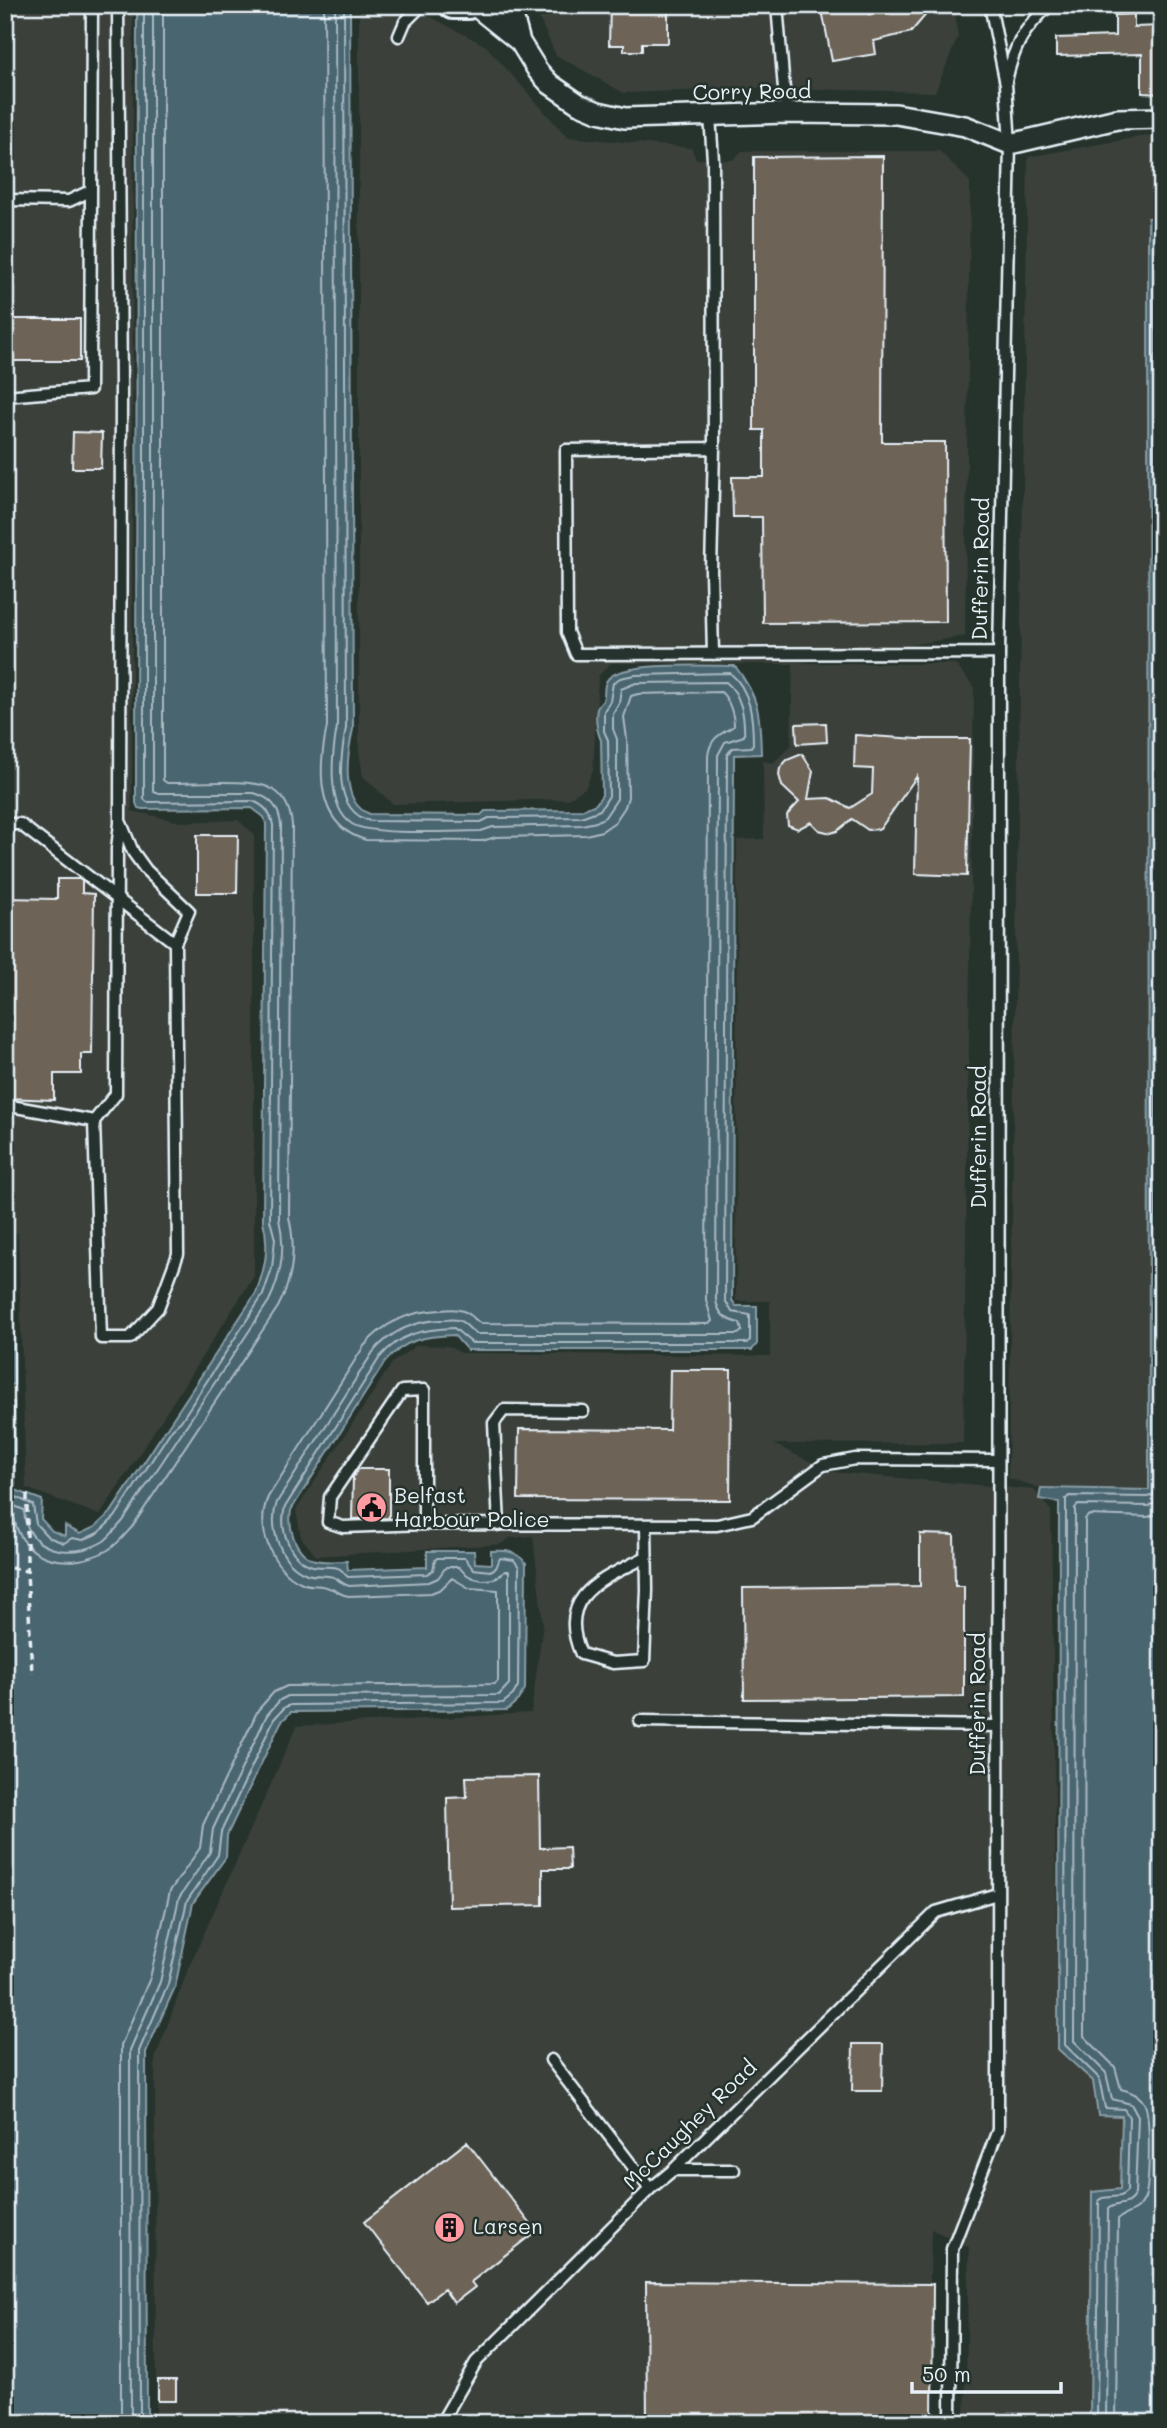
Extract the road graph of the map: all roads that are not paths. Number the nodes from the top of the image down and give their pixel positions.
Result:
1 (92, 5) edge
2 (118, 5) edge
3 (422, 5) edge
4 (453, 5) edge
5 (468, 5) edge
6 (474, 5) edge
7 (510, 5) edge
8 (777, 5) edge
9 (990, 5) edge
10 (1050, 5) edge
11 (399, 36) dead end
12 (520, 42) junction
13 (1006, 83) junction
14 (786, 113) junction
15 (709, 116) junction
16 (1162, 118) edge
17 (1010, 144) junction
18 (90, 191) junction
19 (5, 200) edge
20 (5, 396) edge
21 (715, 448) junction
22 (999, 653) junction
23 (713, 654) junction
24 (120, 823) junction
25 (5, 824) edge
26 (118, 901) junction
27 (175, 943) junction
28 (5, 1105) edge
29 (94, 1121) junction
30 (583, 1411) dead end
31 (998, 1460) junction
32 (424, 1524) junction
33 (499, 1525) junction
34 (646, 1525) junction
35 (646, 1557) junction
36 (640, 1721) dead end
37 (997, 1726) junction
38 (997, 1894) junction
39 (551, 2060) dead end
40 (673, 2170) junction
41 (734, 2170) dead end
42 (650, 2189) junction
43 (441, 2423) edge
44 (951, 2423) edge

1 - 18 lane
2 - 24 lane
3 - 11 lane
4 - 5 street
6 - 12 street, Corry Road
7 - 12 street, Corry Road
8 - 14 lane
9 - 13 lane
10 - 13 lane
12 - 15 street, Corry Road
13 - 17 lane, Dufferin Road
14 - 15 street, Corry Road
14 - 17 street, Corry Road
15 - 21 lane
16 - 17 street
17 - 22 lane, Dufferin Road
18 - 19 lane
18 - 20 lane
21 - 23 lane
21 - 23 lane
22 - 23 lane
22 - 31 lane, Dufferin Road
24 - 26 lane
24 - 27 lane
25 - 26 lane
26 - 27 lane
26 - 29 lane
27 - 29 lane
28 - 29 lane
30 - 33 lane
31 - 34 lane
31 - 37 lane, Dufferin Road
32 - 32 lane
32 - 33 lane
33 - 34 lane
34 - 35 lane
35 - 35 lane
36 - 37 lane
37 - 38 lane, Dufferin Road
38 - 40 lane, McCaughey Road
38 - 44 lane, Dufferin Road
39 - 42 lane
40 - 41 lane
40 - 42 lane, McCaughey Road
42 - 43 lane, McCaughey Road

